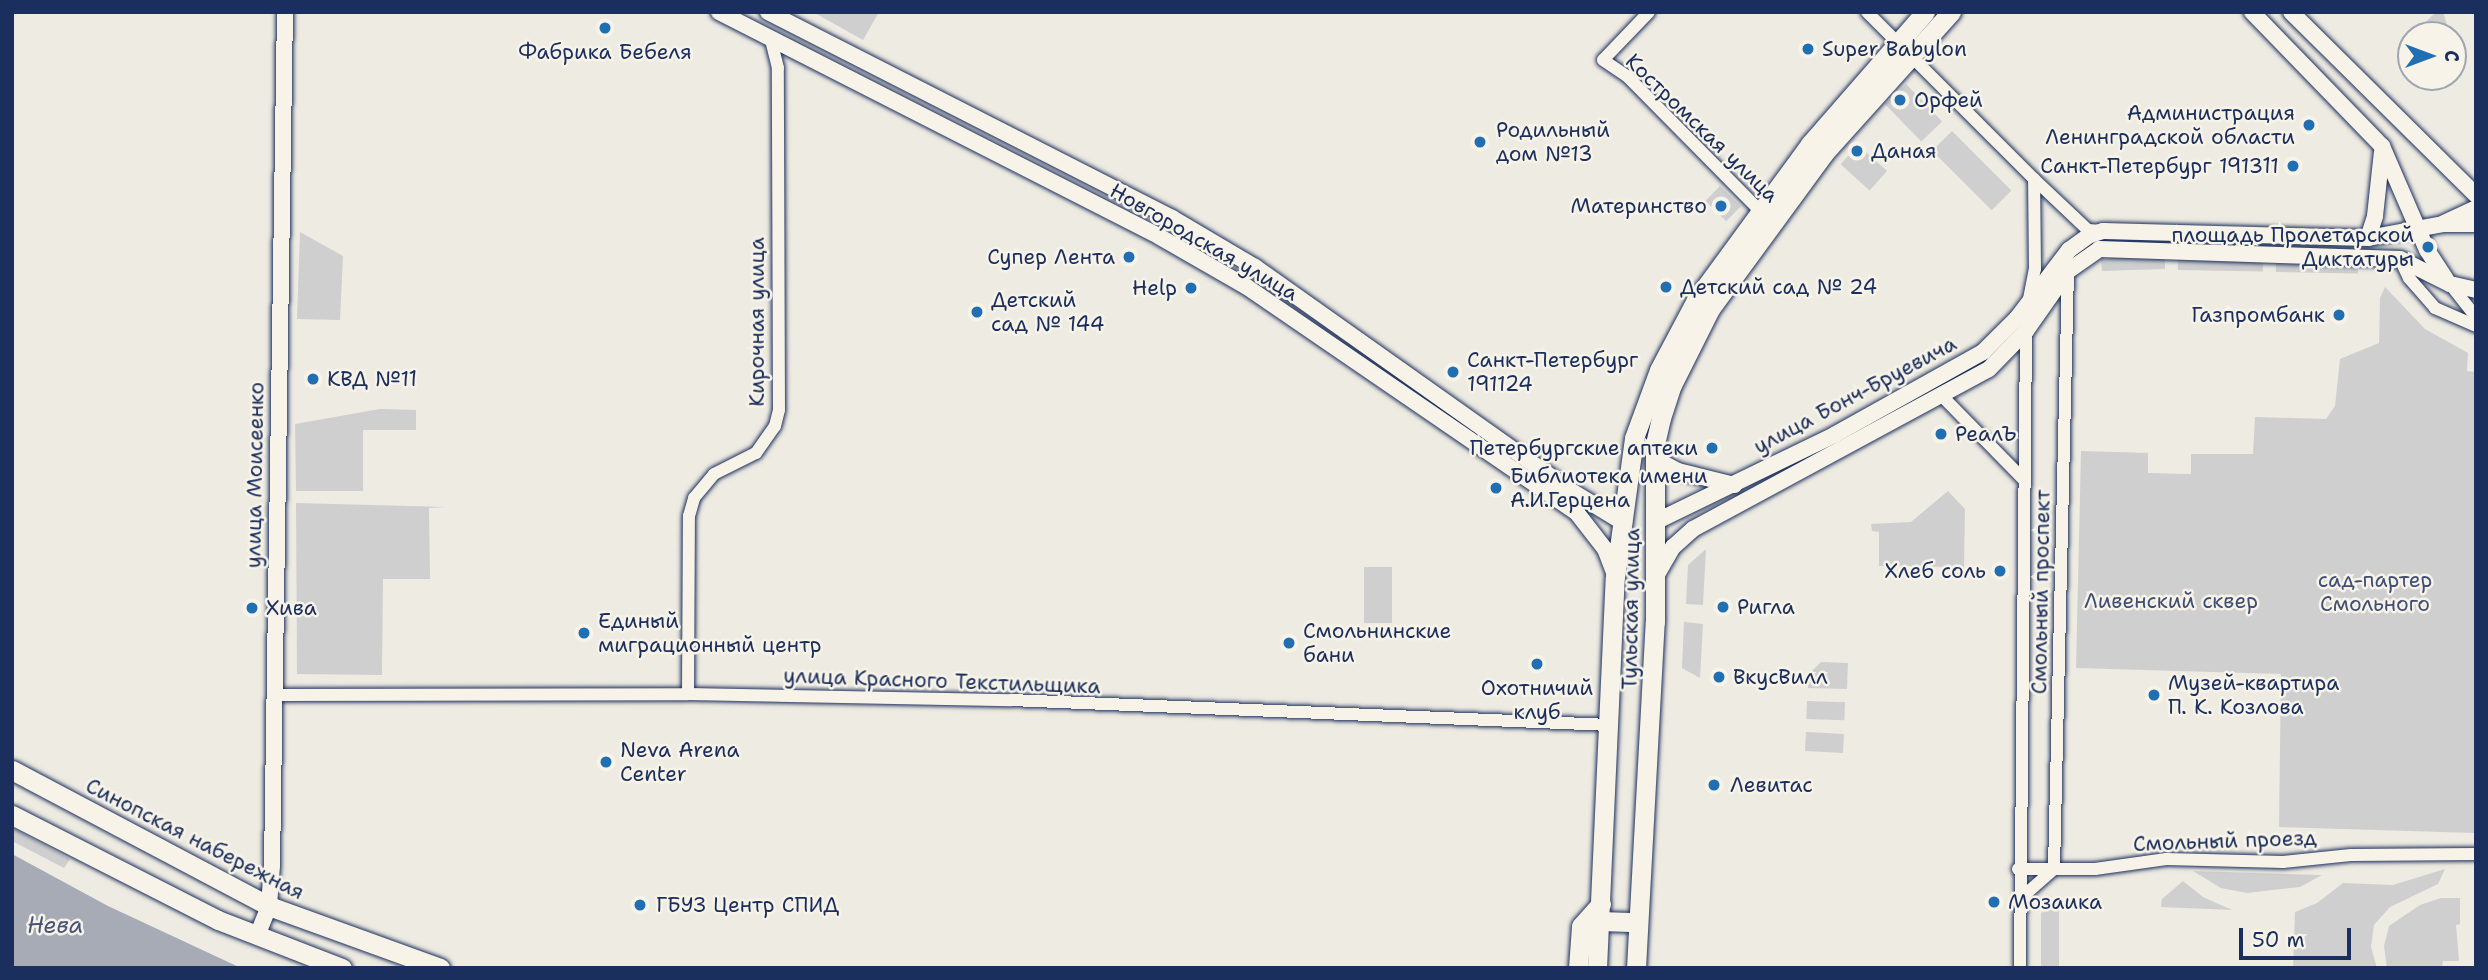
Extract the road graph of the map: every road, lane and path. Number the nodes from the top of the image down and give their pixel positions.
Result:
1 (285, 12) edge
2 (719, 12) edge
3 (1649, 12) edge
4 (1867, 12) edge
5 (1925, 12) edge
6 (1951, 12) edge
7 (2252, 12) edge
8 (2291, 12) edge
9 (768, 13) edge
10 (770, 37) junction
11 (1903, 48) junction
12 (2382, 146) junction
13 (2034, 179) junction
14 (2476, 195) edge
15 (2476, 208) edge
16 (1766, 218) junction
17 (2444, 224) junction
18 (2476, 224) edge
19 (2103, 231) junction
20 (2418, 231) junction
21 (2368, 238) junction
22 (2394, 258) junction
23 (2068, 271) junction
24 (2450, 284) junction
25 (2476, 290) edge
26 (2029, 300) junction
27 (2476, 317) edge
28 (2476, 326) edge
29 (2026, 331) junction
30 (1943, 397) junction
31 (1656, 451) junction
32 (2024, 480) junction
33 (1734, 485) junction
34 (1655, 522) junction
35 (1624, 523) junction
36 (1615, 577) junction
37 (1655, 578) junction
38 (688, 694) junction
39 (274, 695) junction
40 (1609, 725) junction
41 (12, 770) edge
42 (12, 815) edge
43 (2476, 854) edge
44 (2018, 869) junction
45 (2054, 869) junction
46 (2021, 898) junction
47 (269, 906) junction
48 (1600, 912) junction
49 (1639, 922) junction
50 (257, 936) junction
51 (342, 968) edge
52 (440, 968) edge
53 (1578, 968) edge
54 (1597, 968) edge
55 (1636, 968) edge
56 (2020, 968) edge

1 - 39 street, улица Моисеенко
2 - 10 street, Новгородская улица
3 - 16 street, Костромская улица
4 - 11 street
5 - 11 main road, Тульская улица
6 - 11 main road, Тульская улица
7 - 12 street
8 - 14 street
9 - 10 street, Кирочная улица
9 - 35 street, Новгородская улица
10 - 36 street, Новгородская улица
10 - 38 street, Кирочная улица
11 - 13 street
11 - 16 main road, Тульская улица
12 - 20 street
12 - 21 street
13 - 19 street
13 - 26 street, Смольный проспект
15 - 17 street
16 - 31 main road, Тульская улица
16 - 35 main road, Тульская улица
17 - 18 street
17 - 20 street
19 - 21 street
19 - 26 street, улица Бонч-Бруевича
20 - 21 street
20 - 24 street
22 - 23 street, улица Бонч-Бруевича
22 - 24 street
22 - 28 street
23 - 29 street, улица Бонч-Бруевича
23 - 45 street, Смольный проспект
24 - 25 street
24 - 27 street
26 - 29 street, Смольный проспект
26 - 33 street, улица Бонч-Бруевича
29 - 30 street, улица Бонч-Бруевича
29 - 32 street, Смольный проспект
30 - 32 street, Смольный проспект
30 - 37 street, улица Бонч-Бруевича
31 - 33 street
31 - 34 main road, Тульская улица
32 - 44 street, Смольный проспект
33 - 34 street, улица Бонч-Бруевича
34 - 35 main road, улица Бонч-Бруевича
34 - 37 main road, Тульская улица
35 - 36 main road, Тульская улица
36 - 40 main road, Тульская улица
37 - 49 main road, Тульская улица
38 - 39 street, улица Красного Текстильщика
38 - 40 street, улица Красного Текстильщика
39 - 47 street, улица Моисеенко
40 - 48 main road, Тульская улица
41 - 47 main road, Синопская набережная
42 - 50 main road
43 - 45 street, Смольный проезд
44 - 45 street, Смольный проезд
44 - 46 street, Смольный проспект
45 - 46 street
46 - 56 street, Смольный проспект
47 - 50 street, улица Моисеенко
47 - 52 main road, Синопская набережная
48 - 49 main road
48 - 53 main road
48 - 54 main road, Тульская улица
49 - 55 main road, Тульская улица
50 - 51 main road

